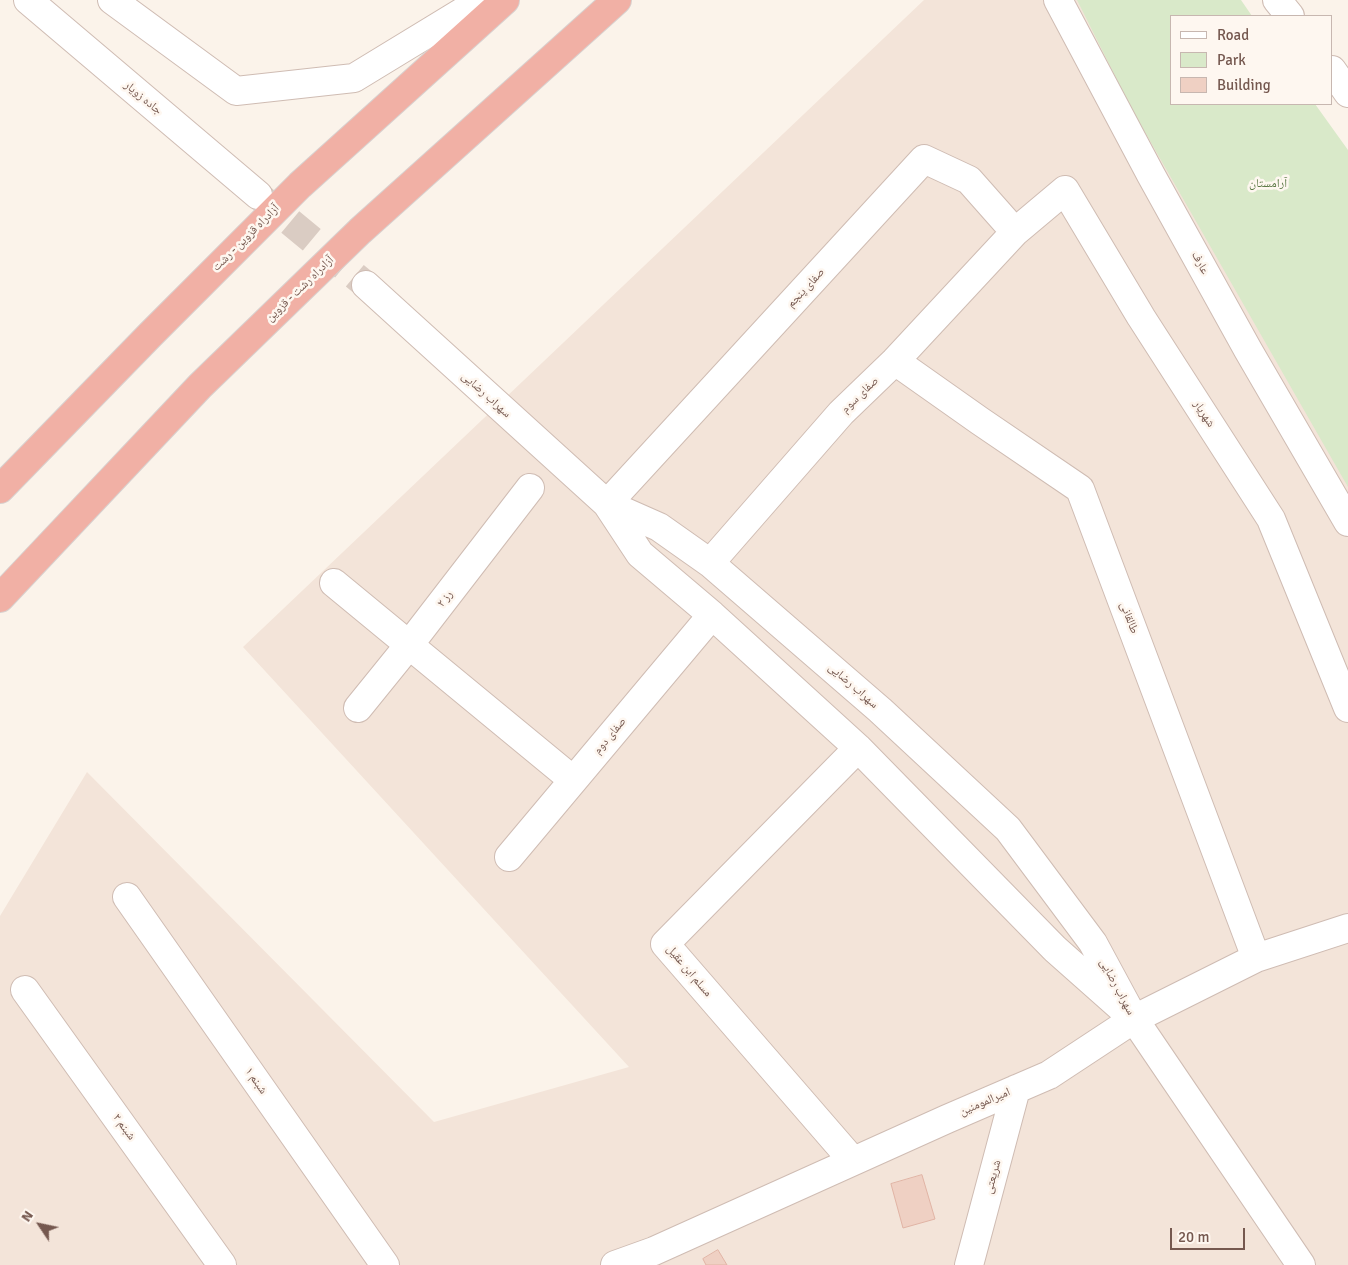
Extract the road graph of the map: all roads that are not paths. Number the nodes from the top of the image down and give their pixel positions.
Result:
1 (28, 0) edge
2 (112, 0) edge
3 (482, 0) edge
4 (505, 0) edge
5 (617, 0) edge
6 (1058, 0) edge
7 (1277, 0) edge
8 (1289, 15) edge
9 (1333, 71) edge
10 (1348, 93) edge
11 (258, 195) tunnel mouth
12 (1015, 232) junction
13 (366, 285) tunnel mouth
14 (895, 361) junction
15 (530, 488) dead end
16 (0, 489) edge
17 (607, 504) junction
18 (1348, 522) edge
19 (703, 558) junction
20 (669, 578) junction
21 (334, 583) dead end
22 (0, 598) edge
23 (712, 616) junction
24 (409, 645) junction
25 (358, 708) dead end
26 (1348, 708) edge
27 (858, 748) junction
28 (573, 780) junction
29 (509, 857) dead end
30 (127, 897) dead end
31 (1348, 928) edge
32 (1256, 958) junction
33 (25, 990) dead end
34 (1134, 1019) junction
35 (1016, 1089) junction
36 (853, 1161) junction
37 (222, 1265) edge
38 (385, 1265) edge
39 (615, 1265) edge
40 (969, 1265) edge
41 (1301, 1265) edge

1 - 11 street, جاده زویار
2 - 3 street
4 - 16 highway, آزادراه قزوین - رشت
5 - 22 highway, آزادراه رشت - قزوین
6 - 18 street, عارف
7 - 8 street
9 - 10 street
12 - 14 street, صفای سوم
12 - 17 street, صفای پنجم
12 - 26 street, شهریار
13 - 17 street, سهراب رضایی
14 - 19 street, صفای سوم
14 - 32 street, طالقانی
15 - 24 street, رز ۲
17 - 19 street, سهراب رضایی
17 - 20 street, سهراب رضایی
19 - 20 street, صفای سوم
19 - 34 street, سهراب رضایی
20 - 23 street, سهراب رضایی
21 - 24 street
23 - 27 street, سهراب رضایی
23 - 28 street, صفای دوم
24 - 25 street, رز ۲
24 - 28 street
27 - 34 street, سهراب رضایی
27 - 36 street, مسلم ابن عقیل
28 - 29 street, صفای دوم
30 - 38 street, شبنم ۱
31 - 32 street, امیرالمومنین
32 - 34 street, امیرالمومنین
33 - 37 street, شبنم ۲
34 - 35 street, امیرالمومنین
34 - 41 street
35 - 36 street, امیرالمومنین
35 - 40 street, شریعتی
36 - 39 street, امیرالمومنین

